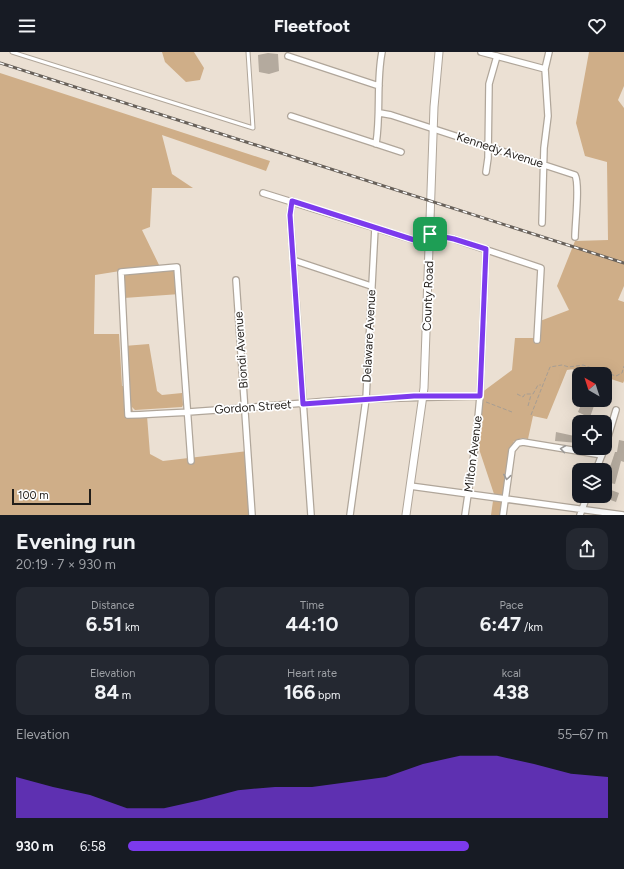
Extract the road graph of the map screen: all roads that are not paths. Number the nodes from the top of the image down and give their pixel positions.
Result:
1 (12, 52) edge
2 (248, 52) edge
3 (382, 52) edge
4 (439, 52) edge
5 (481, 52) edge
6 (549, 52) edge
7 (288, 56) dead end
8 (497, 56) junction
9 (545, 69) junction
10 (379, 86) junction
11 (380, 112) junction
12 (291, 116) dead end
13 (434, 128) junction
14 (376, 144) junction
15 (488, 146) junction
16 (401, 152) dead end
17 (544, 164) junction
18 (486, 172) dead end
19 (263, 193) dead end
20 (292, 201) junction
21 (542, 223) dead end
22 (375, 228) junction
23 (430, 234) junction
24 (575, 237) dead end
25 (430, 245) junction
26 (486, 249) junction
27 (293, 260) junction
28 (236, 280) dead end
29 (371, 286) junction
30 (537, 340) dead end
31 (423, 396) junction
32 (480, 396) junction
33 (366, 399) junction
34 (303, 404) junction
35 (246, 408) junction
36 (616, 410) dead end
37 (187, 411) junction
38 (612, 423) edge
39 (572, 450) edge
40 (602, 455) edge
41 (191, 460) dead end
42 (599, 463) edge
43 (410, 486) junction
44 (468, 493) junction
45 (504, 498) junction
46 (584, 503) edge
47 (582, 509) junction
48 (252, 515) edge
49 (311, 515) edge
50 (350, 515) edge
51 (406, 515) edge
52 (464, 515) edge
53 (503, 515) edge
54 (580, 515) edge
55 (623, 515) edge

1 - 2 lane
3 - 10 street
4 - 13 street, County Road
5 - 8 street
6 - 9 street
7 - 10 street
8 - 9 street
8 - 15 street
9 - 17 street
10 - 11 street
11 - 13 street, Kennedy Avenue
11 - 14 street
12 - 14 street
13 - 15 street, Kennedy Avenue
13 - 23 street, County Road
14 - 16 street
15 - 17 street, Kennedy Avenue
15 - 18 street
17 - 21 street
17 - 24 street, Kennedy Avenue
19 - 20 street
20 - 22 street
20 - 27 street
22 - 25 street
22 - 29 street, Delaware Avenue
23 - 25 street, County Road
23 - 26 street
25 - 31 street, County Road
26 - 30 street
26 - 32 street, Milton Avenue
27 - 29 street
27 - 34 street
28 - 35 street, Biondi Avenue
29 - 33 street, Delaware Avenue
31 - 32 street, Gordon Street
31 - 33 street, Gordon Street
31 - 43 street, County Road
32 - 44 street, Milton Avenue
33 - 34 street, Gordon Street
33 - 50 street, Delaware Avenue
34 - 35 street, Gordon Street
34 - 49 street
35 - 37 street, Gordon Street
35 - 48 street, Biondi Avenue
36 - 38 street
37 - 37 street, Gordon Street
37 - 41 street
39 -> 45 street
40 - 42 street
43 - 44 street
43 - 51 street, County Road
44 - 45 street
44 - 52 street, Milton Avenue
45 - 47 street
45 - 53 street
46 - 47 street
47 - 54 street
47 - 55 street

